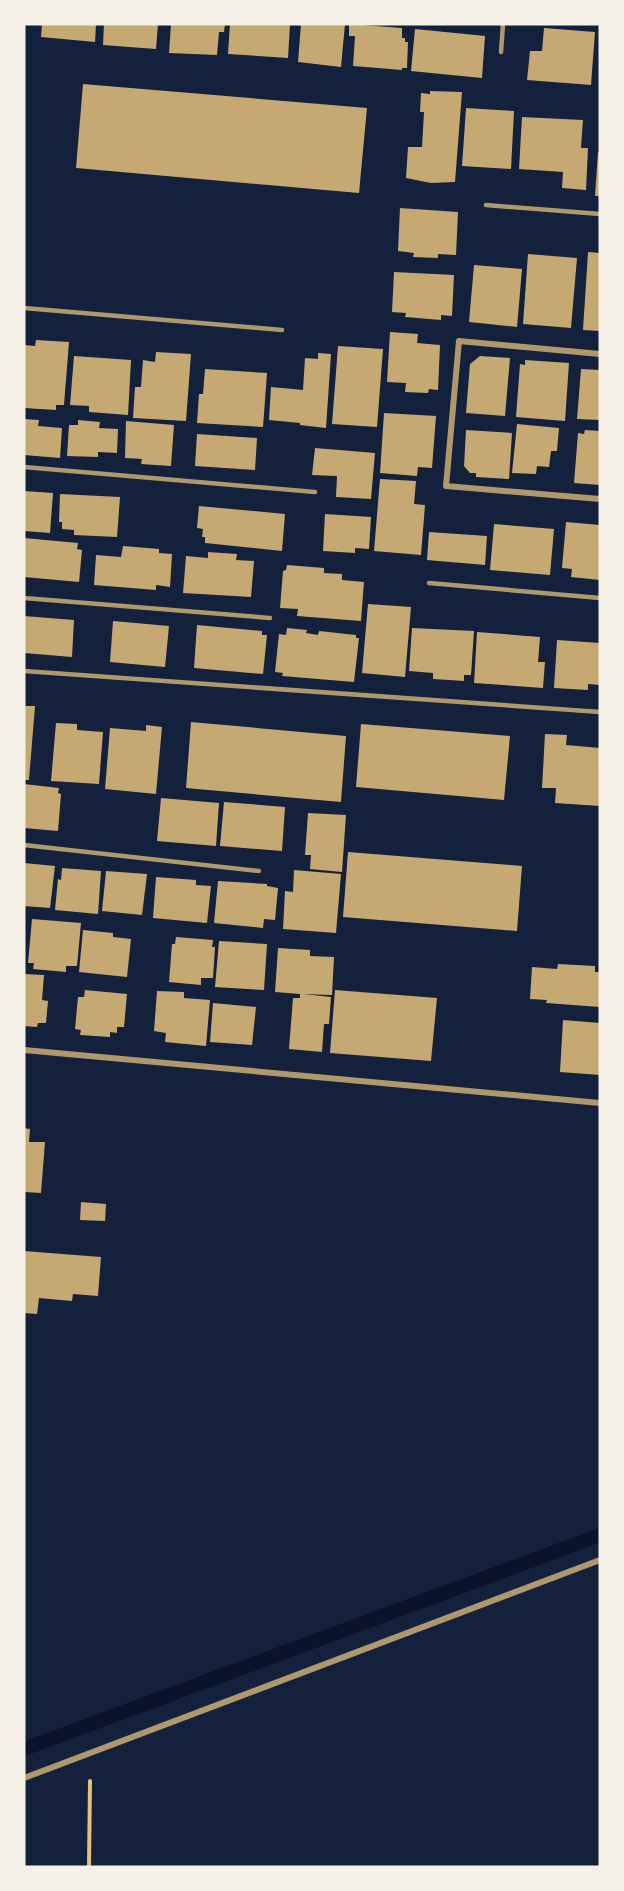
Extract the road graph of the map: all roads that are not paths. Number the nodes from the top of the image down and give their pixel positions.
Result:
1 (503, 24) edge
2 (501, 52) dead end
3 (486, 205) dead end
4 (600, 214) edge
5 (24, 308) edge
6 (282, 330) dead end
7 (600, 354) edge
8 (24, 468) edge
9 (315, 492) dead end
10 (600, 499) edge
11 (429, 583) dead end
12 (24, 598) edge
13 (600, 598) edge
14 (270, 618) dead end
15 (24, 672) edge
16 (600, 712) edge
17 (24, 845) edge
18 (259, 871) dead end
19 (24, 1050) edge
20 (600, 1103) edge
21 (600, 1560) edge
22 (24, 1778) edge

1 - 2 lane
3 - 4 lane
5 - 6 lane
7 - 10 street
8 - 9 lane
11 - 13 lane
12 - 14 lane
15 - 16 lane
17 - 18 lane
19 - 20 street
21 - 22 street

